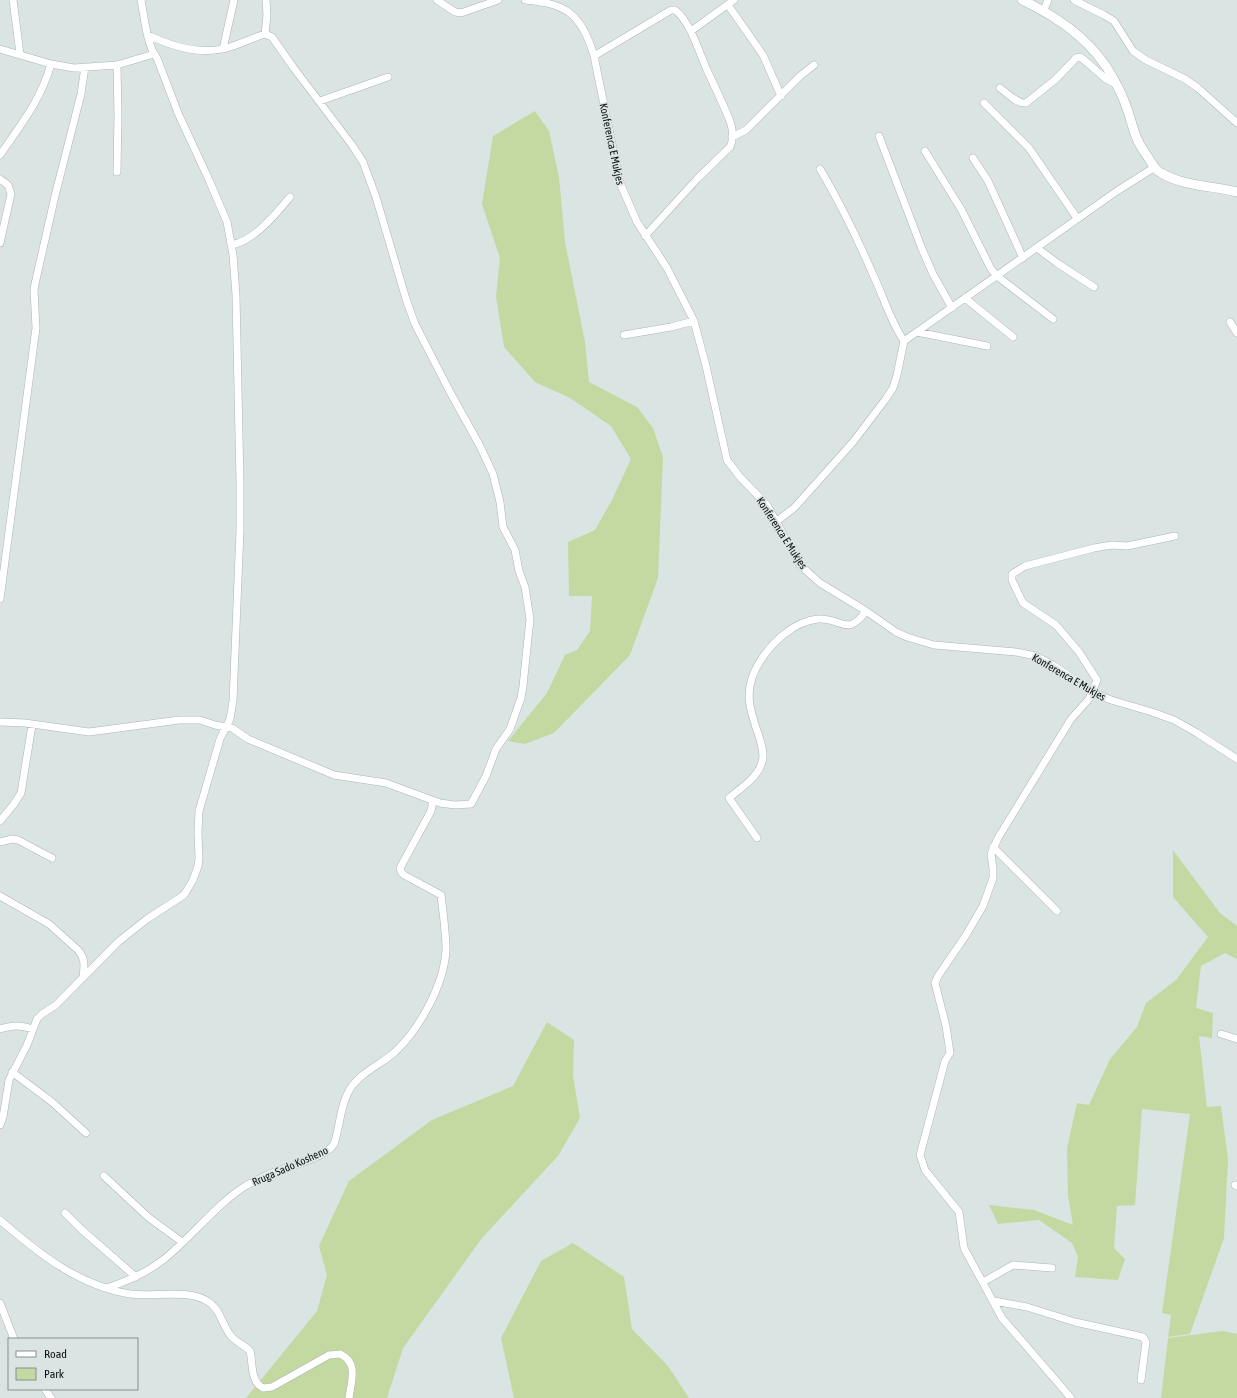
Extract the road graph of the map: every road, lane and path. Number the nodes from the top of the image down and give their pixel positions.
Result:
1 (13, 0) edge
2 (141, 0) edge
3 (234, 0) edge
4 (266, 0) edge
5 (437, 0) edge
6 (498, 0) edge
7 (525, 0) edge
8 (1022, 0) edge
9 (1048, 0) edge
10 (1074, 0) edge
11 (731, 2) edge
12 (561, 3) edge
13 (1044, 10) junction
14 (691, 30) junction
15 (266, 34) junction
16 (148, 35) junction
17 (0, 49) edge
18 (224, 49) junction
19 (20, 54) junction
20 (154, 54) junction
21 (594, 56) junction
22 (51, 64) junction
23 (116, 64) junction
24 (814, 66) dead end
25 (85, 67) junction
26 (388, 77) dead end
27 (1116, 84) junction
28 (1000, 88) dead end
29 (780, 96) junction
30 (320, 101) junction
31 (984, 103) dead end
32 (1237, 123) edge
33 (879, 136) dead end
34 (732, 137) junction
35 (925, 151) dead end
36 (0, 155) edge
37 (973, 158) dead end
38 (1155, 167) junction
39 (820, 169) dead end
40 (117, 172) dead end
41 (0, 179) edge
42 (1237, 192) edge
43 (290, 197) dead end
44 (1077, 218) junction
45 (645, 236) junction
46 (0, 243) edge
47 (232, 245) junction
48 (1037, 248) junction
49 (1023, 258) junction
50 (997, 276) junction
51 (1094, 287) dead end
52 (965, 298) junction
53 (952, 308) junction
54 (1053, 319) dead end
55 (694, 321) junction
56 (1230, 322) dead end
57 (917, 332) junction
58 (1237, 333) edge
59 (624, 335) dead end
60 (1013, 337) dead end
61 (904, 341) junction
62 (987, 346) dead end
63 (777, 521) junction
64 (1176, 536) dead end
65 (0, 599) edge
66 (866, 611) junction
67 (1092, 692) junction
68 (0, 722) edge
69 (32, 725) junction
70 (226, 726) junction
71 (1237, 759) edge
72 (433, 801) junction
73 (0, 821) edge
74 (757, 838) dead end
75 (0, 842) edge
76 (993, 848) junction
77 (52, 858) dead end
78 (0, 896) edge
79 (1057, 911) dead end
80 (83, 978) junction
81 (0, 1029) edge
82 (33, 1029) junction
83 (1221, 1034) dead end
84 (1237, 1039) edge
85 (12, 1072) junction
86 (0, 1125) edge
87 (86, 1133) dead end
88 (104, 1176) dead end
89 (65, 1213) dead end
90 (0, 1220) edge
91 (182, 1242) junction
92 (1052, 1268) dead end
93 (136, 1277) junction
94 (983, 1282) junction
95 (106, 1288) junction
96 (994, 1302) junction
97 (0, 1303) edge
98 (14, 1338) edge
99 (1141, 1380) dead end
100 (349, 1398) edge
101 (1071, 1398) edge

1 - 19 street
2 - 16 street
3 - 18 street
4 - 15 street
5 - 6 street
7 - 12 street, Konferenca E Mukjes
8 - 13 street
9 - 13 street
10 - 32 street
11 - 14 street
11 - 29 street
12 - 21 street, Konferenca E Mukjes
13 - 27 street
14 - 21 street
14 - 34 street
15 - 18 street
15 - 30 street
16 - 18 street
16 - 20 street
17 - 19 street
19 - 22 street
20 - 23 street
20 - 47 street
21 - 45 street, Konferenca E Mukjes
22 - 25 street
22 - 36 street
23 - 25 street
23 - 40 street
24 - 29 street
25 - 65 street
26 - 30 street
27 - 28 street
27 - 38 street
29 - 34 street
30 - 72 street
31 - 44 street
33 - 53 street
34 - 45 street
35 - 50 street
37 - 49 street
38 - 42 street
38 - 44 street
39 - 61 street
41 - 46 street
43 - 47 street
44 - 48 street
45 - 55 street, Konferenca E Mukjes
47 - 70 street
48 - 49 street
48 - 51 street
49 - 50 street
50 - 52 street
50 - 54 street
52 - 53 street
52 - 60 street
53 - 57 street
55 - 59 street
55 - 63 street, Konferenca E Mukjes
56 - 58 street
57 - 61 street
57 - 62 street
61 - 63 street
63 - 66 street, Konferenca E Mukjes
64 - 67 street
66 - 67 street, Konferenca E Mukjes
66 - 74 street
67 - 71 street, Konferenca E Mukjes
67 - 76 street
68 - 69 street
69 - 70 street
69 - 73 street
70 - 72 street
70 - 80 street
72 - 91 street, Rruga Sado Kosheno
75 - 77 street
76 - 79 street
76 - 94 street
78 - 80 street
80 - 82 street
81 - 82 street
82 - 85 street
83 - 84 street
85 - 86 street
85 - 87 street
88 - 91 street
89 - 93 street
90 - 95 street
91 - 93 street, Rruga Sado Kosheno
92 - 94 street
93 - 95 street, Rruga Sado Kosheno
94 - 96 street
95 - 100 street
96 - 99 street
96 - 101 street
97 - 98 street

